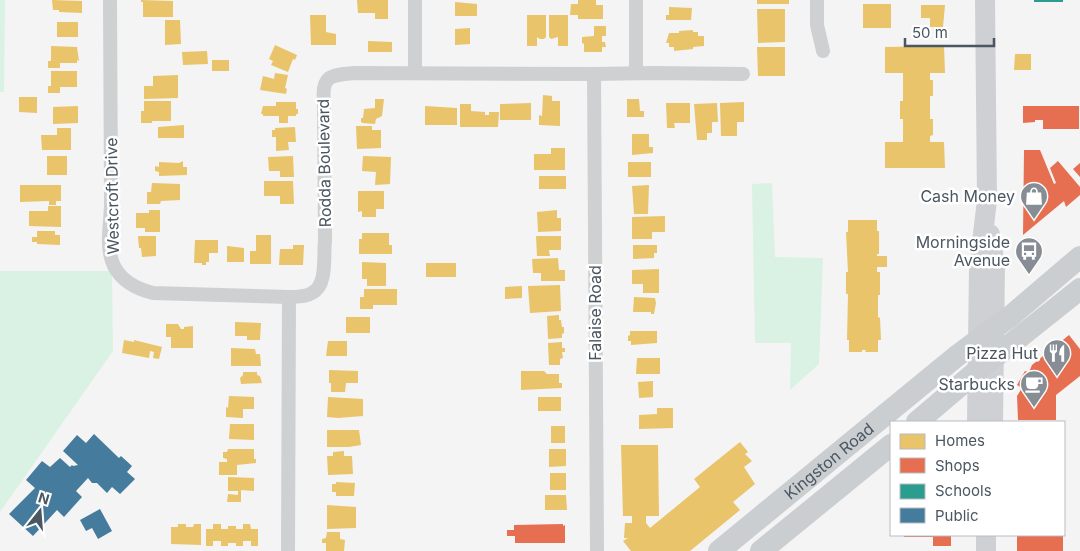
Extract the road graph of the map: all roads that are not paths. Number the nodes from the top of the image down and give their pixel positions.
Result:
1 (110, 0) edge
2 (415, 0) edge
3 (636, 0) edge
4 (817, 0) edge
5 (984, 0) edge
6 (823, 52) dead end
7 (415, 73) junction
8 (636, 73) junction
9 (594, 74) junction
10 (743, 74) dead end
11 (986, 215) junction
12 (1080, 257) edge
13 (1080, 289) edge
14 (289, 297) junction
15 (995, 327) junction
16 (977, 340) junction
17 (986, 364) junction
18 (918, 421) edge
19 (977, 421) edge
20 (993, 421) edge
21 (890, 446) edge
22 (986, 536) edge
23 (288, 551) edge
24 (597, 551) edge
25 (719, 551) edge
26 (761, 551) edge
27 (986, 551) edge

1 - 14 street, Westcroft Drive
2 - 7 street
3 - 8 street
4 - 6 street
5 - 11 main road
7 - 9 street, Rodda Boulevard
7 - 14 street, Rodda Boulevard
8 - 9 street, Rodda Boulevard
8 - 10 street, Rodda Boulevard
9 - 24 street, Falaise Road
11 - 15 main road
11 - 16 main road
12 - 15 main road, Kingston Road
13 - 17 main road
14 - 23 street
15 - 16 main road, Kingston Road
15 - 17 main road
16 - 17 main road
16 - 25 main road, Kingston Road
17 - 18 main road
17 - 19 main road
17 - 20 main road
21 - 26 main road, Kingston Road
22 - 27 main road

